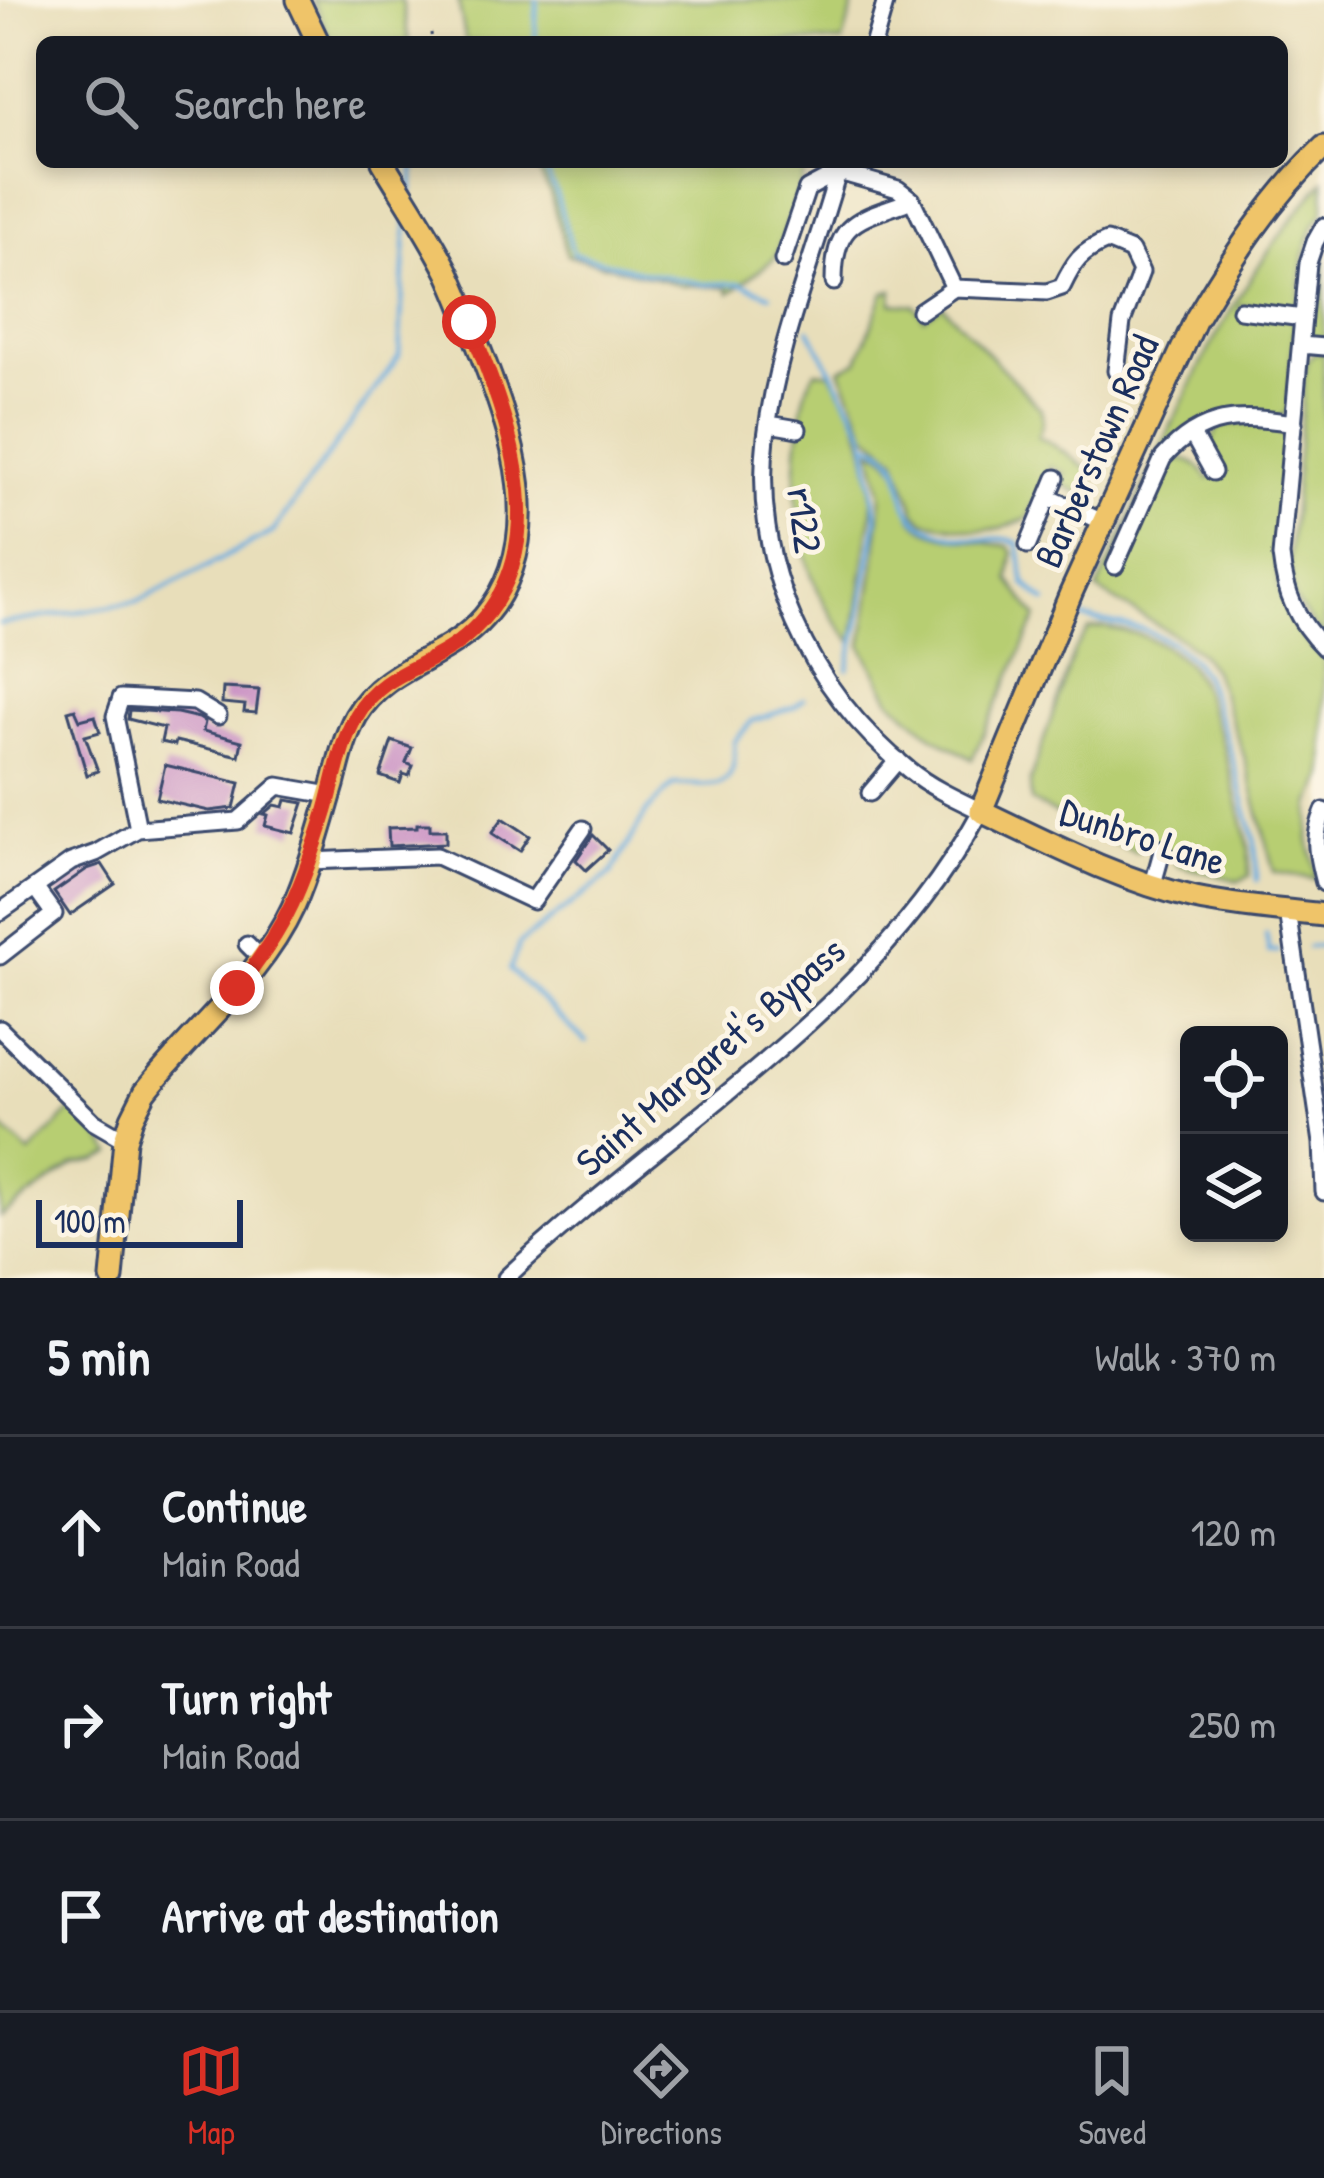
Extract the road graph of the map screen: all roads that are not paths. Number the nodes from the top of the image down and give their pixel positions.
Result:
1 (298, 0) edge
2 (886, 0) edge
3 (315, 36) edge
4 (876, 36) edge
5 (1324, 147) edge
6 (387, 168) edge
7 (838, 168) edge
8 (840, 168) edge
9 (843, 168) edge
10 (912, 200) junction
11 (1324, 226) edge
12 (783, 260) dead end
13 (834, 283) dead end
14 (954, 289) junction
15 (1240, 310) dead end
16 (920, 311) dead end
17 (1304, 318) junction
18 (1301, 345) junction
19 (1324, 347) edge
20 (1116, 370) dead end
21 (1294, 423) junction
22 (769, 424) junction
23 (798, 429) dead end
24 (1192, 434) junction
25 (1213, 472) dead end
26 (1056, 478) dead end
27 (1048, 497) junction
28 (1103, 522) junction
29 (1028, 545) dead end
30 (1114, 566) dead end
31 (1324, 647) edge
32 (218, 716) dead end
33 (898, 760) junction
34 (871, 793) dead end
35 (330, 795) junction
36 (981, 811) junction
37 (1324, 811) edge
38 (138, 829) junction
39 (583, 829) dead end
40 (1163, 848) dead end
41 (310, 861) junction
42 (1324, 883) edge
43 (1153, 884) junction
44 (36, 890) junction
45 (1288, 911) junction
46 (0, 912) edge
47 (1324, 915) edge
48 (0, 956) edge
49 (0, 1029) edge
50 (125, 1140) junction
51 (1324, 1192) edge
52 (111, 1278) edge
53 (506, 1278) edge

1 - 3 main road
2 - 4 street
5 - 28 main road, Barberstown Road
6 - 35 main road
7 - 12 street
8 - 22 street, r122
9 - 10 street
10 - 13 street
10 - 14 street
11 - 17 street
14 - 16 street
14 - 20 street
15 - 17 street
17 - 18 street
18 - 19 street
18 - 21 street
21 - 24 street
21 - 31 street
22 - 23 street
22 - 33 street, r122
24 - 25 street
24 - 30 street
26 - 27 street
27 - 28 street
27 - 29 street
28 - 36 main road, Barberstown Road
32 - 38 street
33 - 34 street
33 - 36 street, r122
35 - 38 street
35 - 41 main road
36 - 43 main road, Dunbro Lane
36 - 53 street, Saint Margaret's Bypass
37 - 42 street
38 - 44 street
39 - 41 street
40 - 43 street
41 - 50 main road
43 - 45 main road, Dunbro Lane
44 - 46 street
44 - 48 street
45 - 47 main road, Dunbro Lane
45 - 51 street
49 - 50 street
50 - 52 main road

